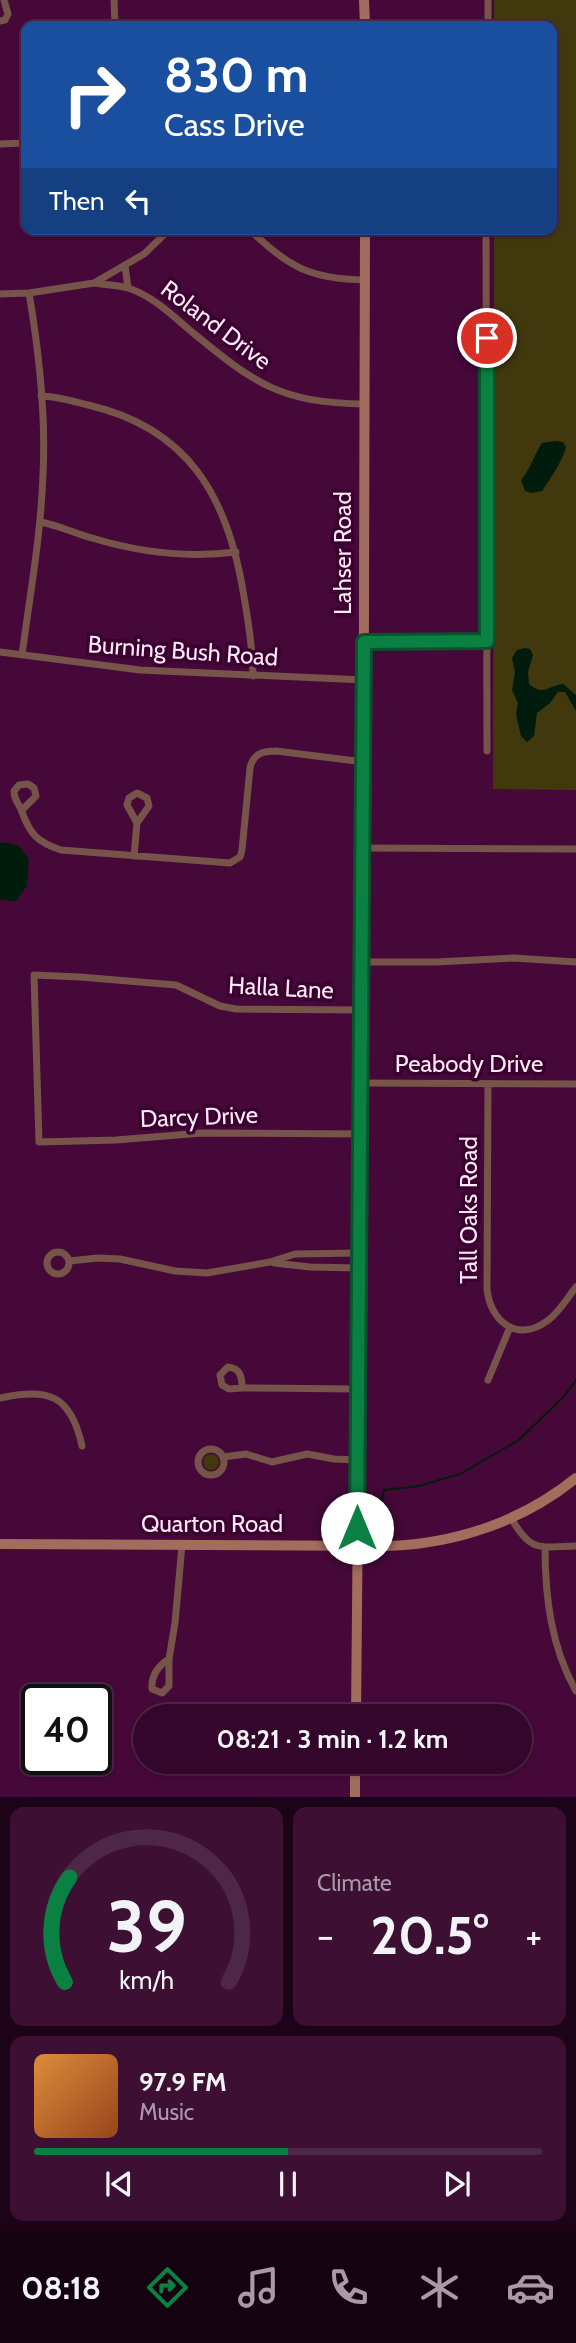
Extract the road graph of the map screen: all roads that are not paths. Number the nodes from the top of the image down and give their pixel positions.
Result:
1 (4, 0) edge
2 (114, 0) edge
3 (364, 0) edge
4 (488, 0) edge
5 (0, 21) edge
6 (116, 21) edge
7 (365, 21) edge
8 (488, 21) edge
9 (21, 143) edge
10 (0, 144) edge
11 (164, 235) edge
12 (255, 235) edge
13 (365, 235) edge
14 (486, 235) edge
15 (125, 266) junction
16 (365, 280) junction
17 (94, 283) junction
18 (128, 288) junction
19 (29, 293) junction
20 (0, 294) edge
21 (41, 396) junction
22 (365, 404) junction
23 (40, 522) junction
24 (236, 552) junction
25 (487, 641) junction
26 (364, 642) junction
27 (0, 652) edge
28 (22, 654) junction
29 (253, 676) junction
30 (364, 680) junction
31 (487, 751) dead end
32 (364, 762) junction
33 (22, 810) dead end
34 (137, 823) dead end
35 (363, 848) junction
36 (576, 849) edge
37 (134, 856) junction
38 (363, 962) junction
39 (576, 962) edge
40 (362, 1010) junction
41 (362, 1083) junction
42 (488, 1084) junction
43 (576, 1084) edge
44 (361, 1134) junction
45 (38, 1142) joint
46 (359, 1253) junction
47 (69, 1261) dead end
48 (270, 1262) junction
49 (359, 1268) junction
50 (576, 1287) edge
51 (510, 1327) junction
52 (488, 1380) dead end
53 (242, 1388) dead end
54 (358, 1389) junction
55 (0, 1398) edge
56 (82, 1446) dead end
57 (223, 1457) dead end
58 (358, 1460) junction
59 (576, 1478) edge
60 (511, 1518) junction
61 (0, 1544) edge
62 (182, 1545) junction
63 (357, 1546) junction
64 (576, 1546) edge
65 (545, 1547) junction
66 (169, 1659) dead end
67 (576, 1691) edge
68 (356, 1704) edge
69 (355, 1774) edge
70 (355, 1797) edge

1 - 5 street
2 - 6 street
3 - 7 street
4 - 8 street
9 - 10 street
11 - 15 street
12 - 16 street
13 - 16 street, Lahser Road
14 - 25 street
15 - 17 street
15 - 18 street, Roland Drive
16 - 22 street, Lahser Road
17 - 18 street, Roland Drive
17 - 19 street
18 - 22 street, Roland Drive
19 - 20 street
19 - 21 street
21 - 23 street
21 - 24 street
22 - 26 street, Lahser Road
23 - 24 street
23 - 28 street
24 - 29 street
25 - 26 street
25 - 31 street
26 - 30 street, Lahser Road
27 - 28 street, Burning Bush Road
28 - 29 street, Burning Bush Road
29 - 30 street, Burning Bush Road
30 - 32 street, Lahser Road
32 - 35 street, Lahser Road
32 - 37 street
33 - 37 street
34 - 37 street
35 - 36 street
35 - 38 street, Lahser Road
38 - 39 street
38 - 40 street, Lahser Road
40 - 41 street, Lahser Road
40 - 45 street, Halla Lane
41 - 42 street, Peabody Drive
41 - 44 street, Lahser Road
42 - 43 street, Peabody Drive
42 - 51 street, Tall Oaks Road
44 - 45 street, Darcy Drive
44 - 46 street, Lahser Road
46 - 48 street
46 - 49 street, Lahser Road
47 - 48 street
48 - 49 street
49 - 54 street, Lahser Road
50 - 51 street
51 - 52 street
53 - 54 street
54 - 58 street, Lahser Road
55 - 56 street
57 - 58 street
58 - 63 street, Lahser Road
59 - 60 street, Quarton Road
60 - 63 street, Quarton Road
60 - 65 street
61 - 62 street, Quarton Road
62 - 63 street, Quarton Road
62 - 66 street
63 - 68 street, Lahser Road
64 - 65 street
65 - 67 street
69 - 70 street

